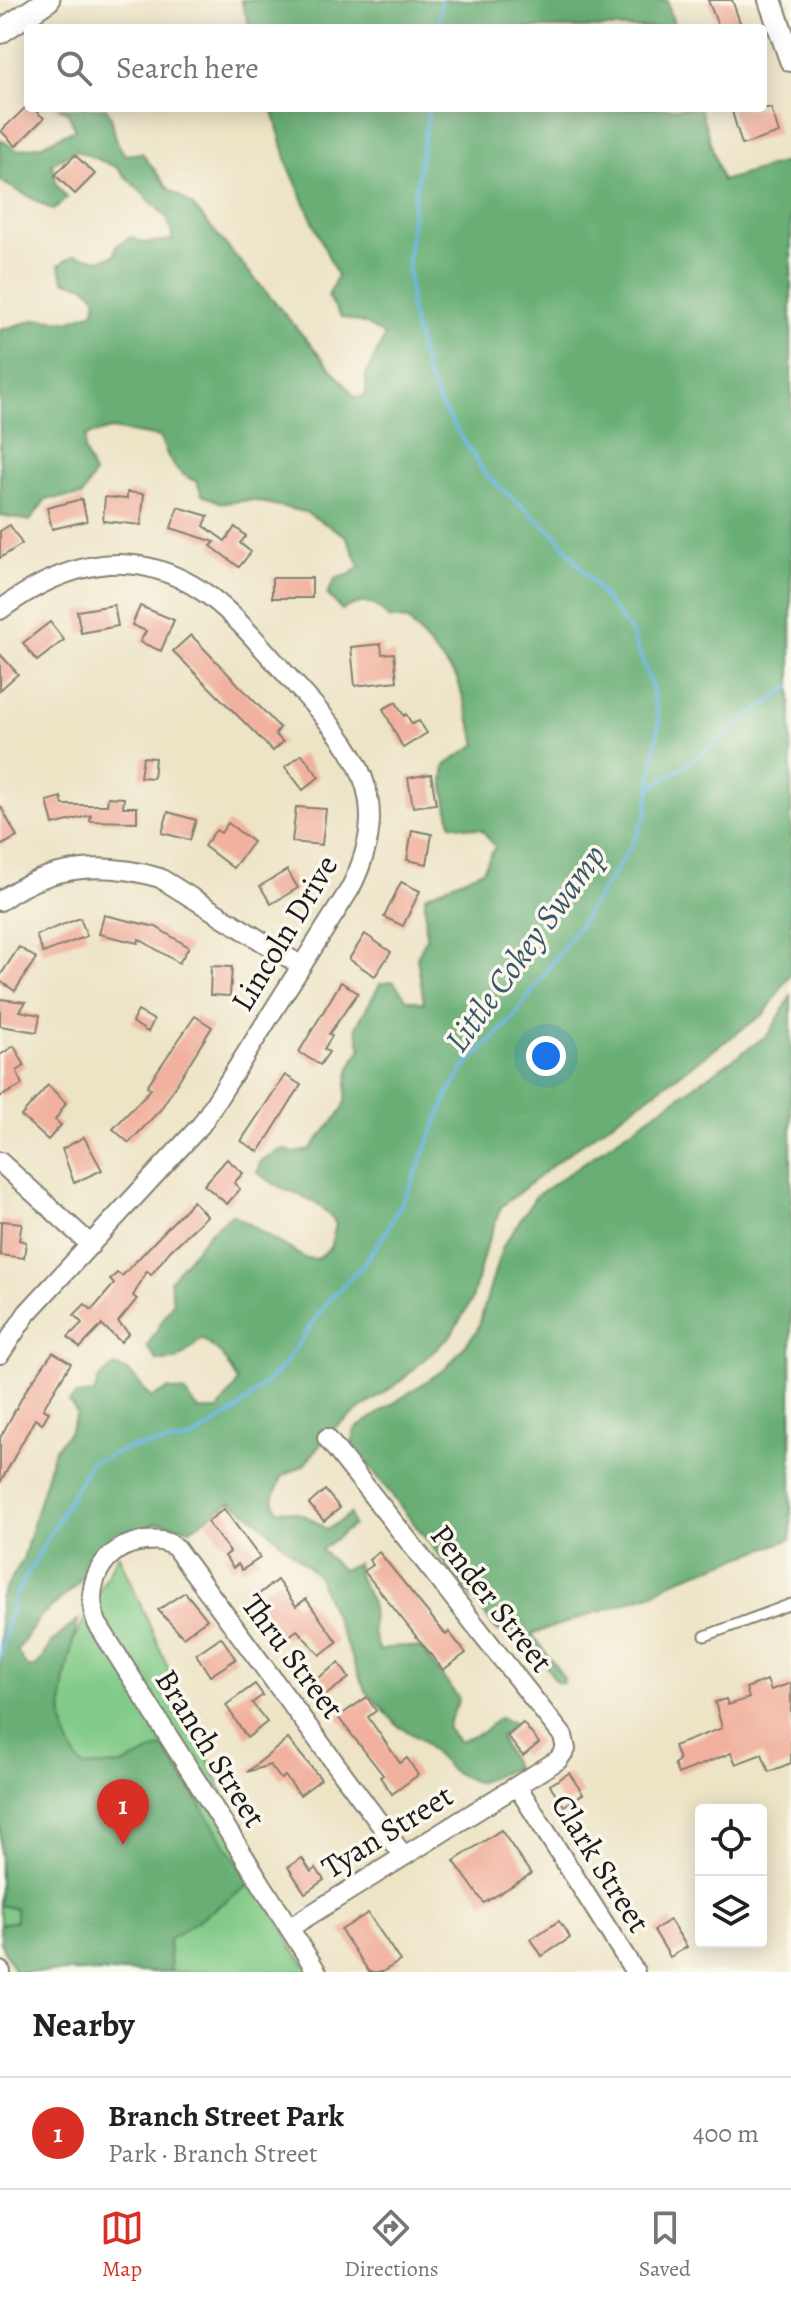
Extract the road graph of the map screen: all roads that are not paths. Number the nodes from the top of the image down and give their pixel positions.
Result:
1 (48, 0) edge
2 (770, 0) edge
3 (0, 32) edge
4 (791, 60) edge
5 (0, 610) edge
6 (0, 901) edge
7 (300, 965) junction
8 (0, 1162) edge
9 (91, 1245) junction
10 (0, 1354) edge
11 (327, 1438) dead end
12 (112, 1551) joint
13 (791, 1604) edge
14 (705, 1636) dead end
15 (517, 1786) junction
16 (403, 1855) junction
17 (289, 1928) junction
18 (317, 1972) edge
19 (635, 1972) edge

1 - 3 street
2 - 4 street
5 - 7 street, Lincoln Drive
6 - 7 street
7 - 9 street, Lincoln Drive
8 - 9 street
9 - 10 street, Lincoln Drive
11 - 15 street, Pender Street
12 - 16 street, Thru Street
12 - 17 street, Branch Street
13 - 14 lane
15 - 16 street, Tyan Street
15 - 19 street, Clark Street
16 - 17 street, Tyan Street
17 - 18 street, Branch Street

